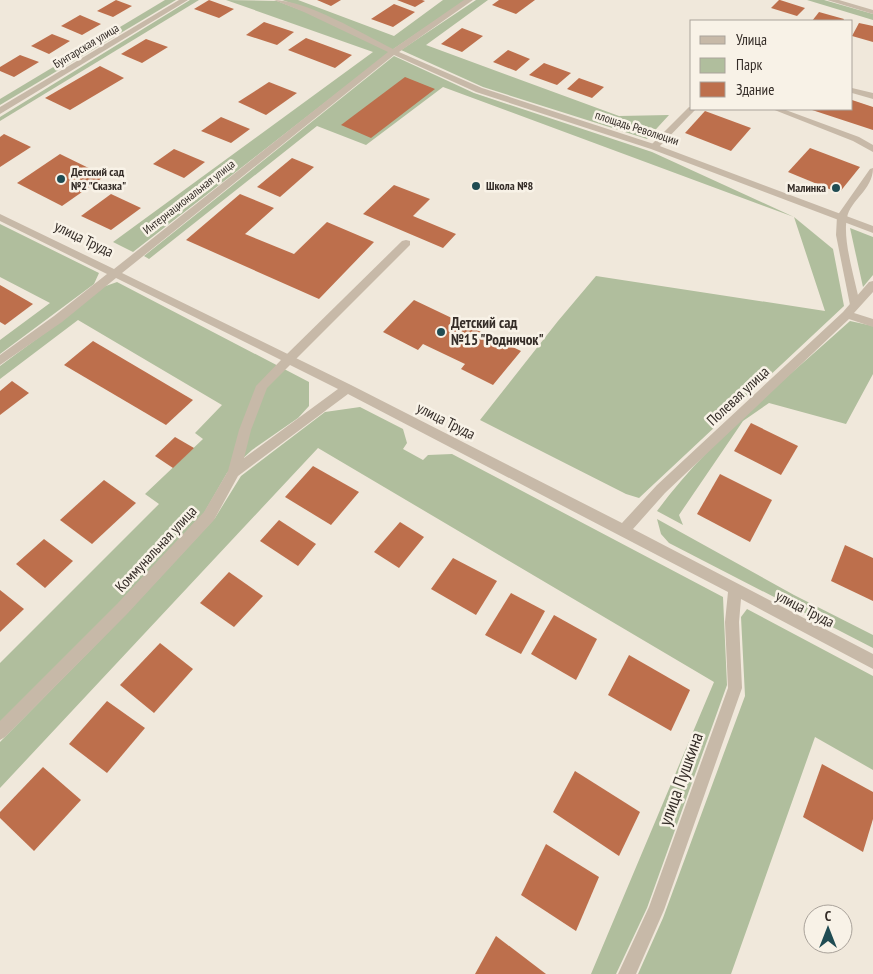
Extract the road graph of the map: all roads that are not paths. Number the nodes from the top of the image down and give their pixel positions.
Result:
1 (184, 0) edge
2 (278, 0) edge
3 (469, 0) edge
4 (831, 0) edge
5 (873, 12) edge
6 (393, 52) junction
7 (853, 90) edge
8 (873, 96) edge
9 (691, 110) edge
10 (779, 110) edge
11 (0, 111) edge
12 (654, 146) junction
13 (873, 149) edge
14 (873, 171) edge
15 (842, 216) junction
16 (0, 217) edge
17 (873, 230) edge
18 (406, 243) dead end
19 (115, 272) junction
20 (873, 285) edge
21 (855, 305) junction
22 (847, 315) junction
23 (873, 323) edge
24 (289, 359) junction
25 (0, 361) edge
26 (347, 388) junction
27 (234, 472) junction
28 (624, 530) junction
29 (735, 591) junction
30 (873, 662) edge
31 (0, 732) edge
32 (626, 974) edge

1 - 11 street, Бунтарская улица
2 - 6 street
3 - 6 street, Интернациональная улица
4 - 5 street
6 - 12 street, площадь Революции
6 - 19 street, Интернациональная улица
7 - 8 street
9 - 12 street
10 - 13 street
12 - 15 street, площадь Революции
14 - 15 street
15 - 17 street, площадь Революции
15 - 21 street
16 - 19 street, улица Труда
18 - 24 street, Коммунальная улица
19 - 24 street, улица Труда
19 - 25 street, Интернациональная улица
20 - 21 street, Полевая улица
21 - 22 street, Полевая улица
22 - 23 street
22 - 28 street, Полевая улица
24 - 26 street, улица Труда
24 - 27 street, Коммунальная улица
26 - 27 street
26 - 28 street, улица Труда
27 - 31 street, Коммунальная улица
28 - 29 street, улица Труда
29 - 30 street, улица Труда
29 - 32 street, улица Пушкина

